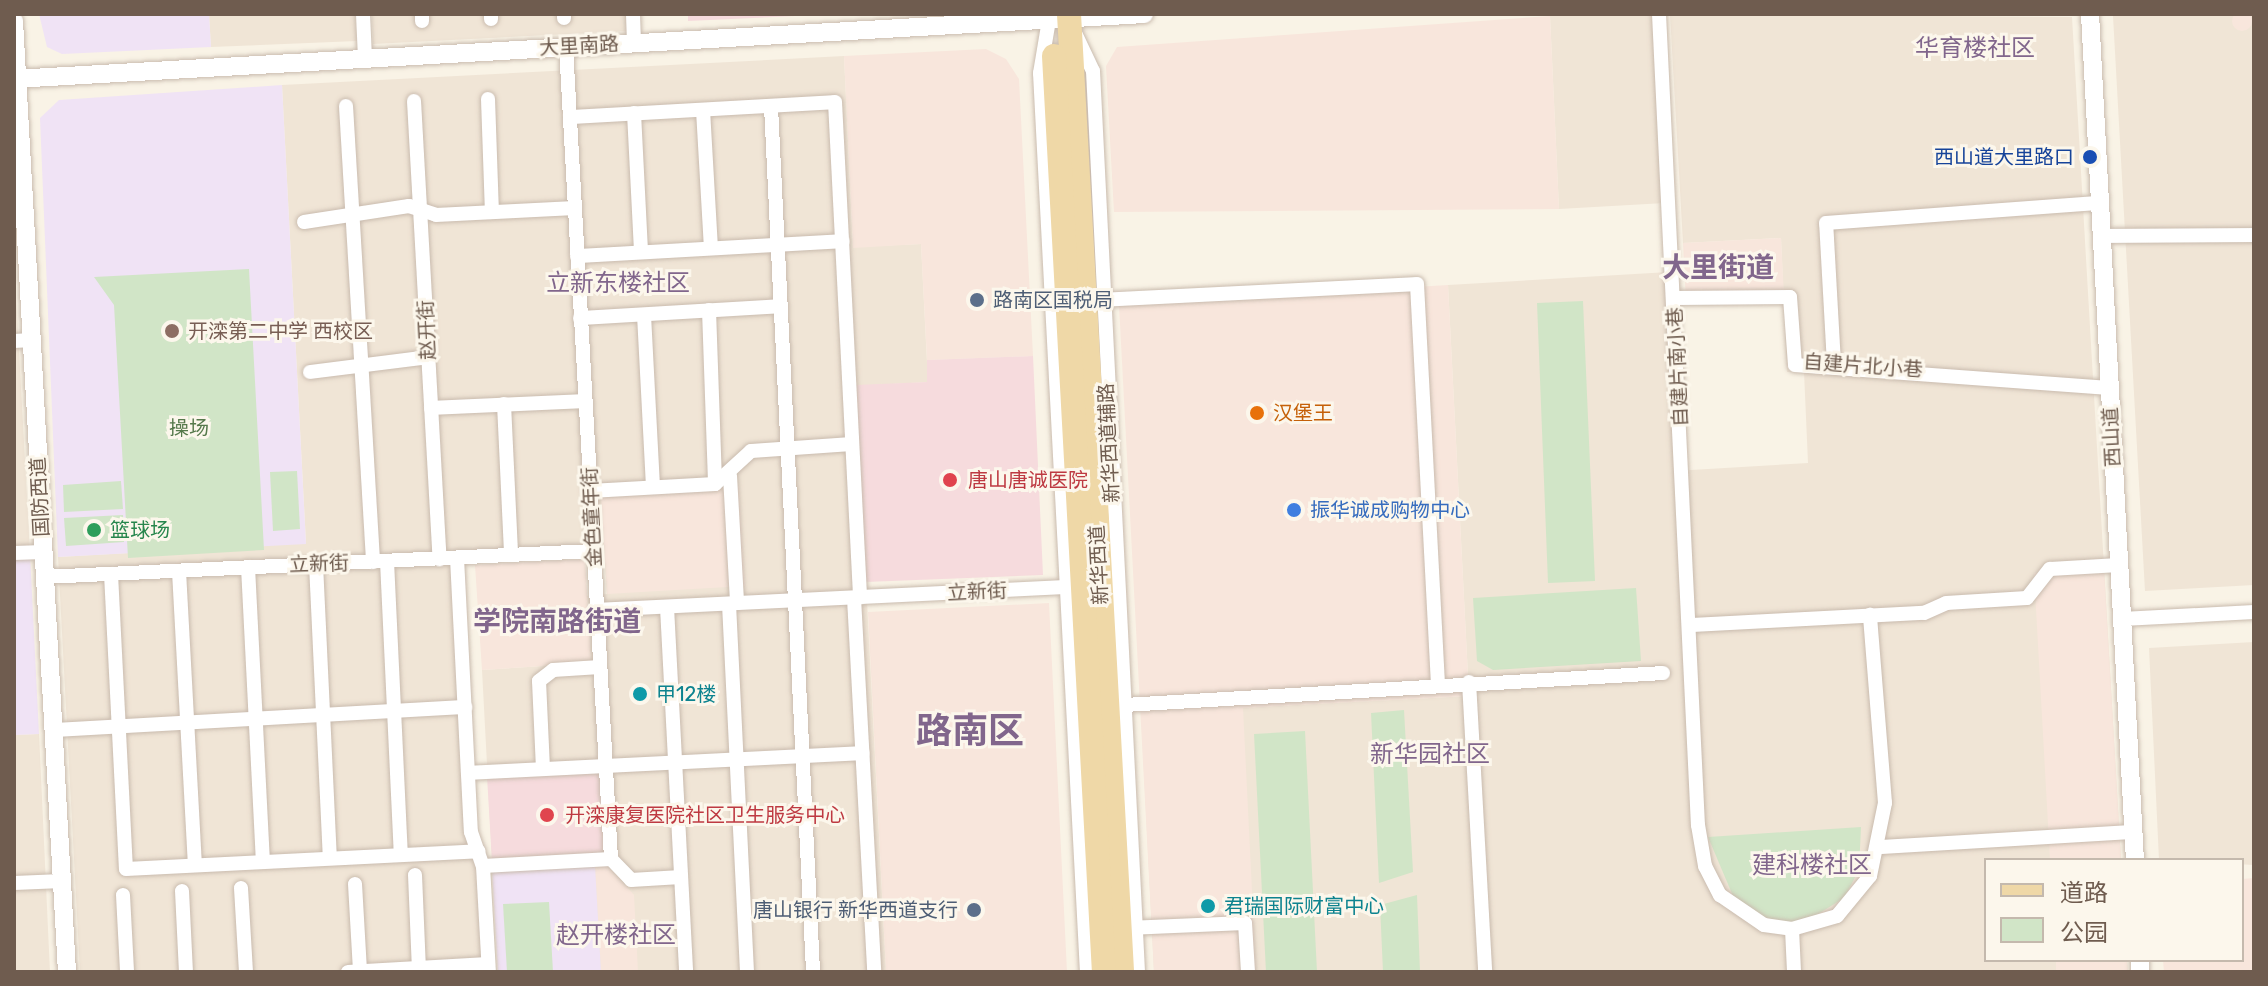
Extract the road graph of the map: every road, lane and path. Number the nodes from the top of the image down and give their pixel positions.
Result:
1 (363, 14) edge
2 (633, 14) edge
3 (1144, 14) edge
4 (1659, 14) edge
5 (2090, 14) edge
6 (1060, 16) edge
7 (14, 21) edge
8 (634, 43) junction
9 (566, 47) junction
10 (365, 58) junction
11 (16, 79) edge
12 (488, 99) dead end
13 (414, 101) dead end
14 (346, 106) dead end
15 (771, 106) junction
16 (703, 110) junction
17 (634, 113) junction
18 (570, 117) junction
19 (2100, 203) junction
20 (575, 208) junction
21 (420, 209) junction
22 (352, 210) junction
23 (492, 212) junction
24 (304, 222) dead end
25 (2254, 235) edge
26 (2101, 236) junction
27 (843, 241) junction
28 (778, 245) junction
29 (711, 248) junction
30 (641, 252) junction
31 (577, 256) junction
32 (1675, 298) junction
33 (1101, 300) junction
34 (781, 306) junction
35 (709, 310) junction
36 (644, 315) junction
37 (580, 318) junction
38 (23, 341) edge
39 (428, 357) junction
40 (361, 360) junction
41 (1834, 364) junction
42 (310, 372) dead end
43 (2109, 388) junction
44 (585, 401) junction
45 (504, 404) junction
46 (431, 408) junction
47 (852, 444) junction
48 (787, 448) junction
49 (730, 476) junction
50 (715, 484) junction
51 (653, 487) junction
52 (590, 491) junction
53 (594, 551) junction
54 (43, 552) junction
55 (14, 553) edge
56 (511, 555) junction
57 (457, 558) junction
58 (440, 559) junction
59 (380, 562) junction
60 (316, 564) junction
61 (2119, 565) junction
62 (248, 567) junction
63 (179, 571) junction
64 (111, 574) junction
65 (44, 577) junction
66 (1068, 587) junction
67 (857, 598) junction
68 (795, 600) junction
69 (733, 604) junction
70 (667, 607) junction
71 (597, 610) junction
72 (2254, 612) edge
73 (1870, 615) junction
74 (2122, 619) junction
75 (1692, 625) junction
76 (600, 667) junction
77 (1663, 673) dead end
78 (1469, 682) junction
79 (1438, 684) junction
80 (1125, 705) junction
81 (465, 707) junction
82 (394, 711) junction
83 (323, 715) junction
84 (256, 719) junction
85 (187, 722) junction
86 (119, 726) junction
87 (53, 730) junction
88 (862, 753) junction
89 (802, 756) junction
90 (737, 759) junction
91 (675, 762) junction
92 (606, 766) junction
93 (543, 769) junction
94 (468, 773) junction
95 (2133, 832) junction
96 (1880, 847) junction
97 (479, 851) junction
98 (401, 855) junction
99 (330, 858) junction
100 (2135, 858) edge
101 (611, 859) junction
102 (263, 862) junction
103 (195, 865) junction
104 (483, 866) junction
105 (415, 875) dead end
106 (681, 877) junction
107 (62, 881) junction
108 (14, 883) edge
109 (355, 884) dead end
110 (241, 888) dead end
111 (182, 891) dead end
112 (123, 895) dead end
113 (1127, 928) junction
114 (1792, 929) junction
115 (488, 968) edge
116 (419, 970) edge
117 (67, 972) edge
118 (127, 972) edge
119 (186, 972) edge
120 (246, 972) edge
121 (348, 972) edge
122 (360, 972) edge
123 (686, 972) edge
124 (747, 972) edge
125 (813, 972) edge
126 (874, 972) edge
127 (1087, 972) edge
128 (1104, 972) edge
129 (1122, 972) edge
130 (1138, 972) edge
131 (1248, 972) edge
132 (1485, 972) edge
133 (1794, 972) edge

1 - 10 street
2 - 8 street
3 - 6 street, 大里南路
4 - 32 street, 自建片南小巷
5 - 19 street, 西山道
6 - 8 street, 大里南路
6 - 33 street, 新华西道辅路
6 - 66 street
6 - 113 main road, 新华西道
6 - 128 main road, 新华西道
7 - 11 street, 国防西道
8 - 9 street, 大里南路
9 - 10 street, 大里南路
9 - 18 street, 金色童年街
10 - 11 street, 大里南路
11 - 38 street, 国防西道
12 - 23 street
13 - 21 street, 赵开街
14 - 22 street
15 - 16 street
15 - 27 street
15 - 28 street
16 - 17 street
16 - 29 street
17 - 18 street
17 - 30 street
18 - 20 street, 金色童年街
19 - 26 street, 西山道
19 - 41 street
20 - 23 street
20 - 31 street, 金色童年街
21 - 22 street
21 - 23 street
21 - 39 street, 赵开街
22 - 24 street
22 - 40 street
25 - 26 street
26 - 43 street, 西山道
27 - 28 street
27 - 47 street
28 - 29 street
28 - 34 street
29 - 30 street
30 - 31 street
31 - 37 street, 金色童年街
32 - 41 street, 自建片北小巷
32 - 75 street, 自建片南小巷
33 - 79 street
33 - 80 street, 新华西道辅路
34 - 35 street
34 - 48 street
35 - 36 street
35 - 50 street
36 - 37 street
36 - 51 street
37 - 44 street, 金色童年街
38 - 54 street, 国防西道
39 - 40 street
39 - 46 street, 赵开街
40 - 42 street
40 - 59 street
41 - 43 street, 自建片北小巷
43 - 61 street, 西山道
44 - 45 street
44 - 52 street, 金色童年街
45 - 46 street
45 - 56 street
46 - 58 street, 赵开街
47 - 48 street
47 - 67 street
48 - 49 street
48 - 68 street
49 - 50 street
49 - 69 street
50 - 51 street
51 - 52 street
52 - 53 street, 金色童年街
53 - 56 street, 立新街
53 - 71 street, 金色童年街
54 - 55 street
54 - 65 street, 国防西道
56 - 57 street, 立新街
57 - 58 street, 立新街
57 - 81 street
58 - 59 street, 立新街
59 - 60 street, 立新街
59 - 82 street
60 - 62 street, 立新街
60 - 83 street
61 - 73 street
61 - 74 street, 西山道
62 - 63 street, 立新街
62 - 84 street
63 - 64 street, 立新街
63 - 85 street
64 - 65 street, 立新街
64 - 86 street
65 - 87 street, 国防西道
66 - 67 street, 立新街
66 - 127 street
67 - 68 street, 立新街
67 - 88 street
68 - 69 street, 立新街
68 - 89 street
69 - 70 street, 立新街
69 - 90 street
70 - 71 street, 立新街
70 - 91 street
71 - 76 street, 金色童年街
72 - 74 street
73 - 75 street
73 - 96 street
74 - 95 street, 西山道
75 - 114 street, 自建片南小巷
76 - 92 street, 金色童年街
76 - 93 street
77 - 78 street
78 - 79 street
78 - 132 street
79 - 80 street
80 - 113 street, 新华西道辅路
81 - 82 street
81 - 94 street
82 - 83 street
82 - 98 street
83 - 84 street
83 - 99 street
84 - 85 street
84 - 102 street
85 - 86 street
85 - 103 street
86 - 87 street
86 - 103 street
87 - 107 street, 国防西道
88 - 89 street
88 - 126 street
89 - 90 street
89 - 125 street
90 - 91 street
90 - 124 street
91 - 92 street
91 - 106 street
92 - 93 street
92 - 101 street, 金色童年街
93 - 94 street
94 - 97 street
95 - 96 street
95 - 100 street, 西山道
96 - 114 street
97 - 98 street
97 - 104 street
98 - 99 street
99 - 102 street
101 - 104 street
101 - 106 street
102 - 103 street
104 - 115 street
105 - 116 street
106 - 123 street
107 - 108 street
107 - 117 street, 国防西道
109 - 122 street
110 - 120 street
111 - 119 street
112 - 118 street
113 - 129 main road, 新华西道
113 - 130 street, 新华西道辅路
113 - 131 street
114 - 133 street
115 - 116 street
116 - 122 street
121 - 122 street

